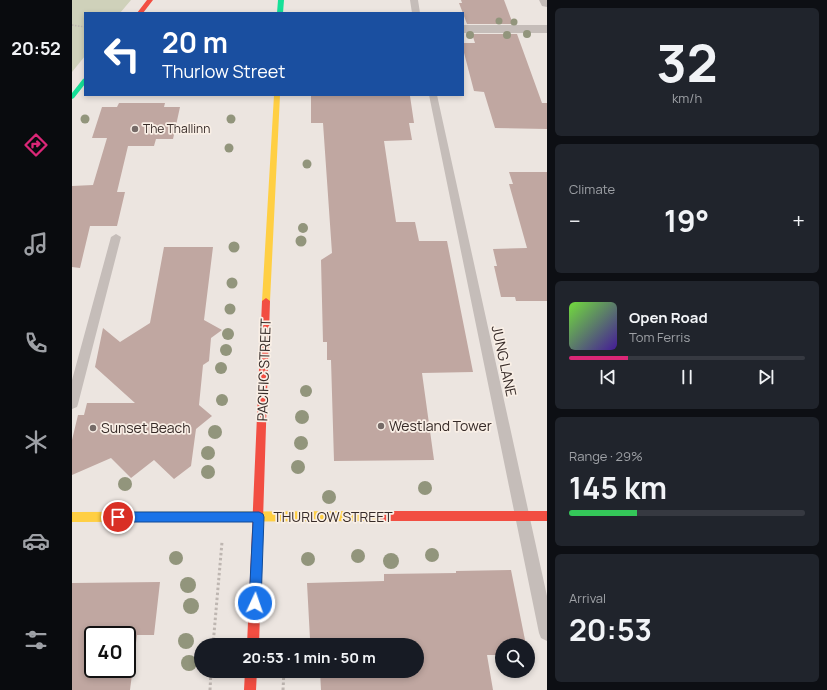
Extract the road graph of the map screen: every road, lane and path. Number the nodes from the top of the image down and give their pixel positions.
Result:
1 (150, 0) edge
2 (281, 0) edge
3 (414, 0) edge
4 (141, 12) edge
5 (280, 12) edge
6 (416, 12) edge
7 (84, 24) edge
8 (72, 25) edge
9 (76, 25) junction
10 (84, 27) edge
11 (464, 29) edge
12 (547, 29) edge
13 (84, 81) edge
14 (277, 96) edge
15 (433, 96) edge
16 (72, 97) edge
17 (116, 237) dead end
18 (72, 404) edge
19 (521, 516) junction
20 (547, 516) edge
21 (72, 517) edge
22 (259, 517) junction
23 (220, 547) dead end
24 (547, 633) edge
25 (214, 638) edge
26 (253, 638) edge
27 (211, 678) edge
28 (251, 678) edge
29 (284, 678) edge
30 (210, 690) edge
31 (250, 690) edge
32 (284, 690) edge

1 - 4 street
2 - 5 street
3 - 6 lane
7 - 9 path
8 - 9 path
9 - 10 path
11 - 12 street
13 - 16 street
14 - 22 street, PACIFIC STREET
15 - 19 lane, JUNG LANE
17 - 18 lane
19 - 20 street, THURLOW STREET
19 - 22 street, THURLOW STREET
19 - 24 lane, JUNG LANE
21 - 22 street, THURLOW STREET
22 - 26 street, PACIFIC STREET
23 - 25 path
27 - 30 path
28 - 31 street
29 - 32 path

